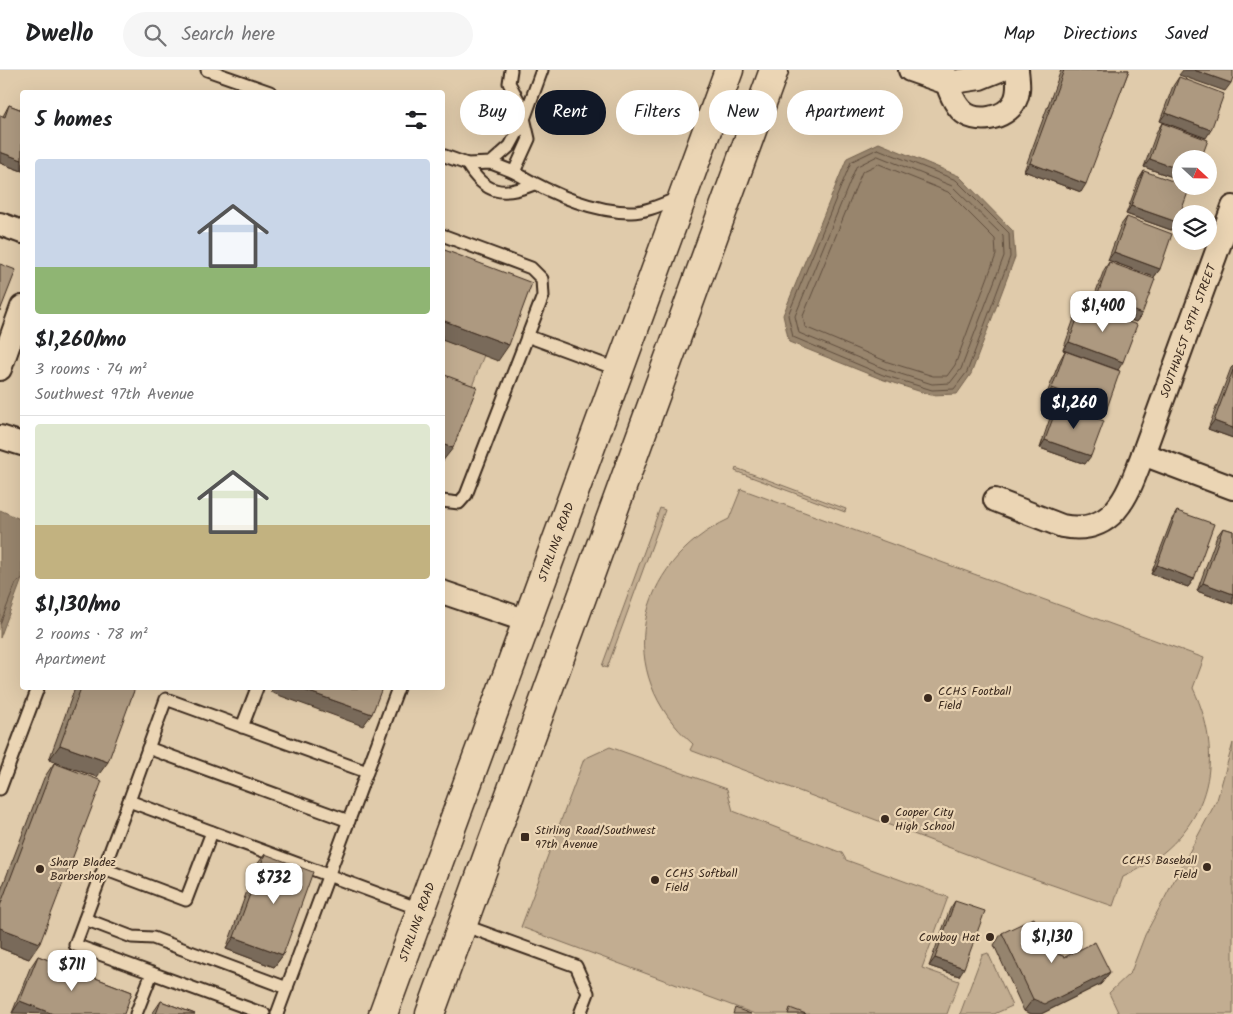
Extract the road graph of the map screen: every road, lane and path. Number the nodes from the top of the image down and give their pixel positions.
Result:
1 (207, 70) edge
2 (511, 70) edge
3 (542, 70) edge
4 (729, 70) edge
5 (774, 70) edge
6 (910, 70) edge
7 (1000, 70) edge
8 (1017, 70) edge
9 (945, 76) edge
10 (264, 90) edge
11 (514, 90) edge
12 (525, 117) edge
13 (525, 129) edge
14 (516, 135) edge
15 (445, 156) edge
16 (467, 164) junction
17 (491, 164) junction
18 (514, 172) junction
19 (534, 184) junction
20 (684, 195) junction
21 (1233, 207) edge
22 (0, 224) edge
23 (20, 231) edge
24 (445, 236) edge
25 (20, 313) edge
26 (527, 336) junction
27 (0, 370) edge
28 (619, 370) junction
29 (659, 385) junction
30 (0, 436) edge
31 (20, 443) edge
32 (1143, 454) junction
33 (1233, 488) edge
34 (995, 500) dead end
35 (445, 501) edge
36 (445, 593) edge
37 (526, 621) junction
38 (37, 690) edge
39 (256, 690) edge
40 (397, 690) edge
41 (242, 726) junction
42 (148, 748) junction
43 (367, 772) junction
44 (0, 789) edge
45 (129, 802) junction
46 (349, 820) junction
47 (212, 832) junction
48 (104, 869) junction
49 (329, 875) junction
50 (422, 910) junction
51 (85, 919) junction
52 (463, 925) junction
53 (152, 973) junction
54 (287, 988) junction
55 (136, 1014) edge
56 (264, 1014) edge
57 (277, 1014) edge
58 (384, 1014) edge
59 (430, 1014) edge
60 (580, 1014) edge

1 - 10 lane
2 - 11 lane
3 - 12 lane
4 - 20 main road, STIRLING ROAD
5 - 29 main road
6 - 9 street
7 - 9 street
8 - 9 street
13 - 18 lane
14 - 17 lane
15 - 16 lane
16 - 17 lane
16 - 19 lane
17 - 18 lane
18 - 19 lane
19 - 20 lane
20 - 28 main road, STIRLING ROAD
21 - 32 street, SOUTHWEST 59TH STREET
22 - 23 street
24 - 26 lane
25 - 27 street
26 - 28 lane
26 - 35 lane
28 - 29 main road
28 - 37 main road, STIRLING ROAD
29 - 52 main road
30 - 31 street
32 - 33 street
32 - 34 street, SOUTHWEST 59TH STREET
36 - 37 street
37 - 50 main road, STIRLING ROAD
38 - 44 lane
39 - 41 lane
40 - 43 lane
41 - 42 lane
41 - 43 lane
42 - 45 lane
42 - 46 lane
43 - 46 lane
45 - 47 lane
45 - 48 lane
46 - 49 lane
47 - 48 lane
47 - 49 lane
48 - 51 lane
49 - 50 lane
49 - 54 lane
50 - 52 main road
50 - 58 main road, STIRLING ROAD
51 - 53 lane
51 - 54 lane
52 - 59 main road
52 - 60 lane
53 - 55 lane
53 - 56 lane
54 - 57 lane

